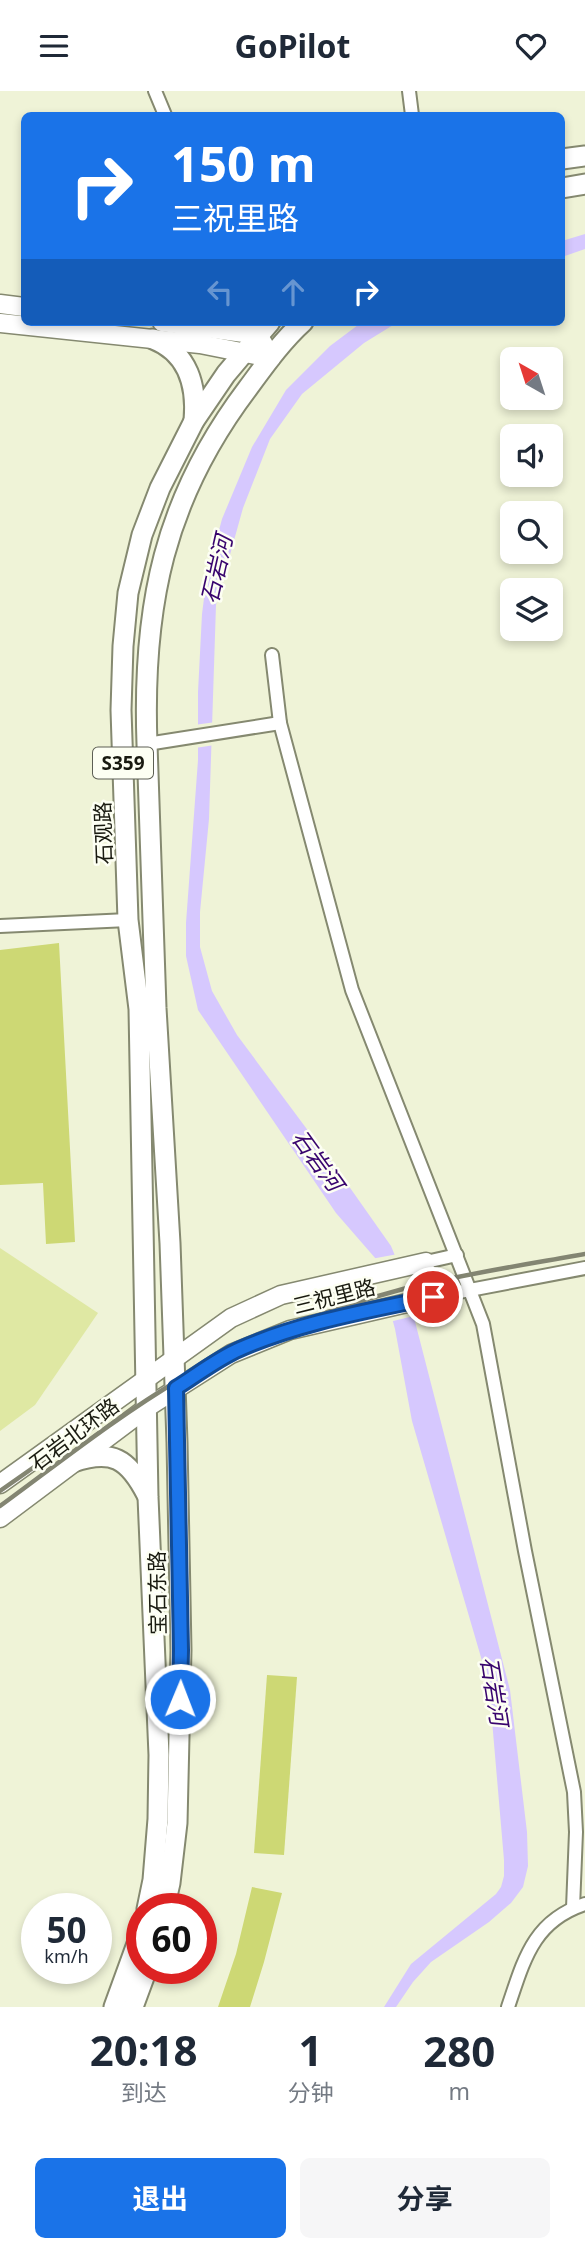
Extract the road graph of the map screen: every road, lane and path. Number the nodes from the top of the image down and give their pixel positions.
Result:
1 (155, 91) edge
2 (409, 91) edge
3 (164, 112) edge
4 (412, 112) edge
5 (585, 156) edge
6 (565, 159) edge
7 (585, 184) edge
8 (565, 187) edge
9 (0, 304) edge
10 (21, 307) edge
11 (0, 323) edge
12 (21, 324) edge
13 (59, 326) edge
14 (260, 326) edge
15 (299, 326) edge
16 (158, 331) edge
17 (244, 352) junction
18 (271, 358) junction
19 (194, 421) junction
20 (272, 655) dead end
21 (280, 723) junction
22 (147, 744) junction
23 (128, 920) junction
24 (0, 926) edge
25 (457, 1255) junction
26 (419, 1264) joint
27 (585, 1268) edge
28 (470, 1289) junction
29 (427, 1298) joint
30 (174, 1360) junction
31 (147, 1380) junction
32 (176, 1388) junction
33 (148, 1407) junction
34 (73, 1462) junction
35 (0, 1484) edge
36 (148, 1497) junction
37 (0, 1518) edge
38 (149, 1893) edge
39 (168, 1893) edge
40 (579, 1906) edge
41 (126, 1974) edge
42 (141, 1984) edge
43 (114, 2007) edge
44 (133, 2007) edge
45 (508, 2007) edge

1 - 3 street
2 - 4 street
5 - 6 main road
7 - 8 main road
9 - 10 street
11 - 12 street
13 - 16 street
14 - 16 street
14 - 17 main road, 石观路 / S359
14 - 18 street
15 - 18 main road
16 - 17 street
16 - 19 main road
17 - 18 street
17 - 19 main road, 石观路 / S359
18 - 22 main road
19 - 23 main road, 石观路 / S359
20 - 21 street
21 - 22 street
21 - 25 street
22 - 30 main road
23 - 24 street
23 - 31 main road, 石观路 / S359
25 - 26 street
25 - 28 street
26 - 30 street, 三祝里路
27 - 28 street
28 - 29 street
28 - 40 street
29 - 32 street, 三祝里路
30 - 31 street, 石岩北环路
30 - 32 main road, 宝石东路
31 - 33 main road, 宝石东路 / S359
31 - 35 street, 石岩北环路
32 - 33 street, 石岩北环路
32 - 39 main road, 宝石东路
33 - 34 street, 石岩北环路
33 - 36 main road, 宝石东路 / S359
34 - 36 main road
34 - 37 street, 石岩北环路
36 - 38 main road, 宝石东路 / S359
40 - 45 street
41 - 43 main road
42 - 44 main road

